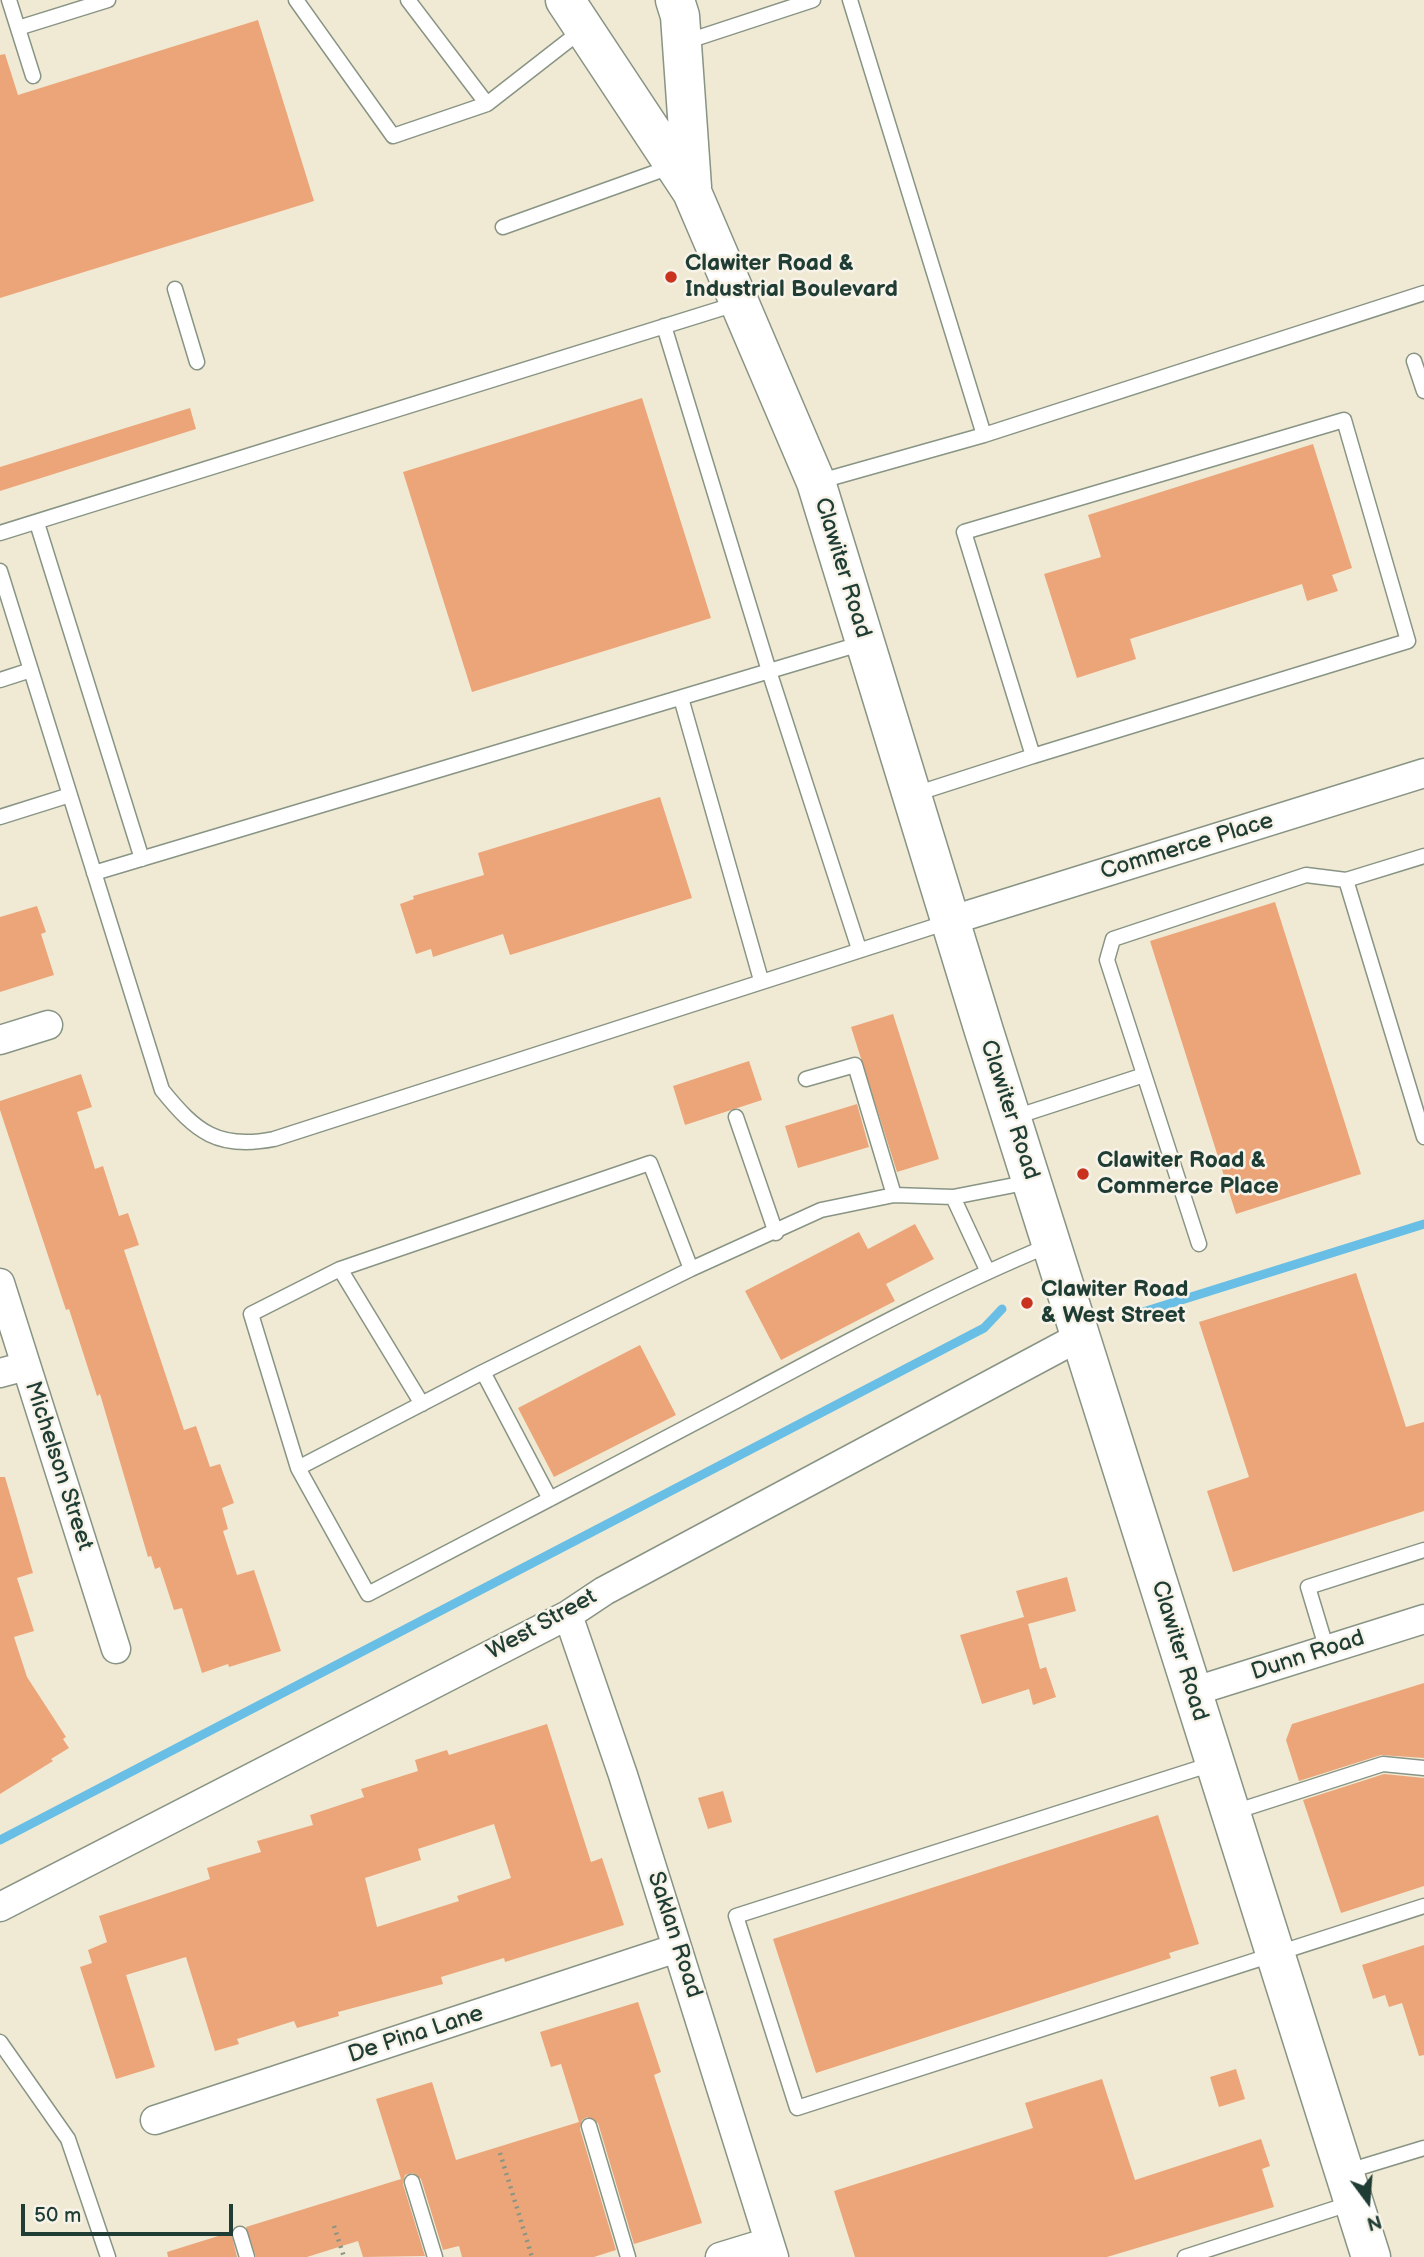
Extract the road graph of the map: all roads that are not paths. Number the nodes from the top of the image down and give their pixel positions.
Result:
1 (108, 0) edge
2 (296, 0) edge
3 (408, 0) edge
4 (675, 0) edge
5 (813, 0) edge
6 (850, 0) edge
7 (7, 8) edge
8 (575, 14) edge
9 (18, 28) junction
10 (682, 44) junction
11 (33, 76) dead end
12 (487, 104) junction
13 (684, 179) junction
14 (503, 227) dead end
15 (174, 289) dead end
16 (1424, 293) edge
17 (740, 303) junction
18 (664, 327) junction
19 (1414, 361) dead end
20 (197, 362) dead end
21 (1424, 391) edge
22 (984, 435) junction
23 (816, 482) junction
24 (37, 523) junction
25 (0, 533) edge
26 (0, 571) edge
27 (864, 643) junction
28 (31, 670) junction
29 (769, 671) junction
30 (0, 680) edge
31 (681, 698) junction
32 (1033, 756) junction
33 (1424, 773) edge
34 (70, 794) junction
35 (912, 795) junction
36 (0, 817) edge
37 (1424, 856) edge
38 (142, 859) junction
39 (94, 873) junction
40 (1346, 880) junction
41 (949, 921) junction
42 (859, 949) junction
43 (761, 980) junction
44 (48, 1025) dead end
45 (0, 1040) edge
46 (1144, 1075) junction
47 (806, 1079) dead end
48 (736, 1117) dead end
49 (1011, 1118) junction
50 (1424, 1137) edge
51 (1032, 1182) junction
52 (894, 1195) junction
53 (953, 1197) junction
54 (776, 1233) junction
55 (1052, 1244) junction
56 (1199, 1244) dead end
57 (340, 1269) junction
58 (691, 1269) junction
59 (987, 1270) junction
60 (0, 1283) edge
61 (1081, 1336) junction
62 (13, 1369) edge
63 (482, 1372) junction
64 (422, 1404) junction
65 (298, 1468) junction
66 (550, 1499) junction
67 (1424, 1550) edge
68 (568, 1615) junction
69 (1424, 1619) edge
70 (116, 1649) dead end
71 (1327, 1650) junction
72 (1192, 1692) junction
73 (1214, 1763) junction
74 (1424, 1768) edge
75 (1230, 1813) junction
76 (1424, 1906) edge
77 (0, 1907) edge
78 (677, 1948) junction
79 (1274, 1953) junction
80 (0, 2042) edge
81 (155, 2120) dead end
82 (589, 2126) dead end
83 (1424, 2148) edge
84 (412, 2182) dead end
85 (1348, 2187) junction
86 (240, 2234) dead end
87 (771, 2249) edge
88 (108, 2257) edge
89 (247, 2257) edge
90 (435, 2257) edge
91 (628, 2257) edge
92 (720, 2257) edge
93 (1185, 2257) edge
94 (1371, 2257) edge

1 - 9 lane
2 - 12 lane
3 - 12 lane
4 - 10 main road
5 - 10 lane
6 - 22 lane
7 - 9 lane
8 - 12 lane
8 - 13 main road, Clawiter Road
9 - 11 lane
10 - 13 main road
13 - 14 lane
13 - 17 main road, Clawiter Road
15 - 20 lane
16 - 22 lane
17 - 18 lane
17 - 23 main road, Clawiter Road
18 - 24 lane
18 - 29 lane
19 - 21 lane
22 - 23 lane
23 - 27 main road, Clawiter Road
24 - 25 lane
24 - 38 lane
26 - 28 lane
27 - 29 lane
27 - 35 main road, Clawiter Road
28 - 30 lane
28 - 34 lane
29 - 31 lane
29 - 42 lane
31 - 38 lane
31 - 43 lane
32 - 32 lane
32 - 35 lane
33 - 41 street, Commerce Place
34 - 36 lane
34 - 39 lane
35 - 41 main road, Clawiter Road
37 - 40 lane
38 - 39 lane
39 - 43 lane
40 - 46 lane
40 - 50 lane
41 - 42 lane
41 - 49 main road, Clawiter Road
42 - 43 lane
44 - 45 street
46 - 49 lane
46 - 56 lane
47 - 52 lane
48 - 54 lane
49 - 51 main road, Clawiter Road
51 - 53 lane
51 - 55 main road, Clawiter Road
52 - 53 lane
52 - 54 lane
53 - 59 lane
54 - 58 lane
55 - 59 lane
55 - 61 main road, Clawiter Road
57 - 58 lane
57 - 64 lane
57 - 65 lane
58 - 63 lane
59 - 66 lane
60 - 62 street, Michelson Street
61 - 68 street, West Street
61 - 72 main road, Clawiter Road
62 - 70 street, Michelson Street
63 - 64 lane
63 - 66 lane
64 - 65 lane
65 - 66 lane
67 - 71 lane
68 - 77 street, West Street
68 - 78 street, Saklan Road
69 - 71 street, Dunn Road
71 - 72 street, Dunn Road
72 - 73 main road, Clawiter Road
73 - 75 main road, Clawiter Road
73 - 79 lane
74 - 75 lane
75 - 79 main road, Clawiter Road
76 - 79 lane
78 - 81 street, De Pina Lane
78 - 87 street, Saklan Road
79 - 85 main road, Clawiter Road
80 - 88 lane
82 - 91 lane
83 - 85 lane
84 - 90 lane
85 - 93 lane
85 - 94 main road, Clawiter Road
86 - 89 lane
87 - 92 street

